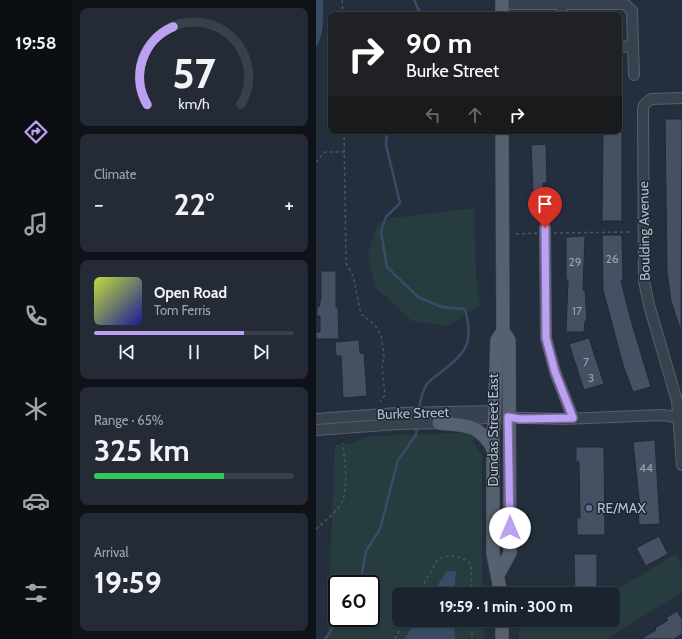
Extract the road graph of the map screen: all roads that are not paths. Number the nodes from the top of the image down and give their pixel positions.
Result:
1 (562, 4) junction
2 (502, 6) edge
3 (562, 12) edge
4 (633, 46) junction
5 (622, 47) edge
6 (634, 75) dead end
7 (682, 98) edge
8 (502, 134) edge
9 (545, 230) road end
10 (503, 331) junction
11 (495, 414) junction
12 (513, 417) junction
13 (439, 418) junction
14 (573, 418) junction
15 (680, 418) edge
16 (316, 419) edge
17 (316, 430) edge
18 (493, 448) junction
19 (682, 465) edge
20 (498, 575) junction
21 (500, 587) edge
22 (502, 627) edge
23 (502, 639) edge

1 - 2 street
1 - 3 street
1 - 4 street
4 - 5 street
4 - 6 street
7 - 15 street, Boulding Avenue
8 - 10 main road, Dundas Street East
9 - 14 street
10 - 11 main road, Dundas Street East
10 - 12 main road, Dundas Street East
11 - 12 street
11 - 13 street
11 - 18 main road, Dundas Street East
12 - 14 street
12 - 20 main road, Dundas Street East
13 - 16 street, Burke Street
13 - 17 street, Burke Street
13 - 18 main road
14 - 15 street
15 - 19 street, Boulding Avenue
18 - 20 main road, Dundas Street East
20 - 21 main road, Dundas Street East
22 - 23 main road

